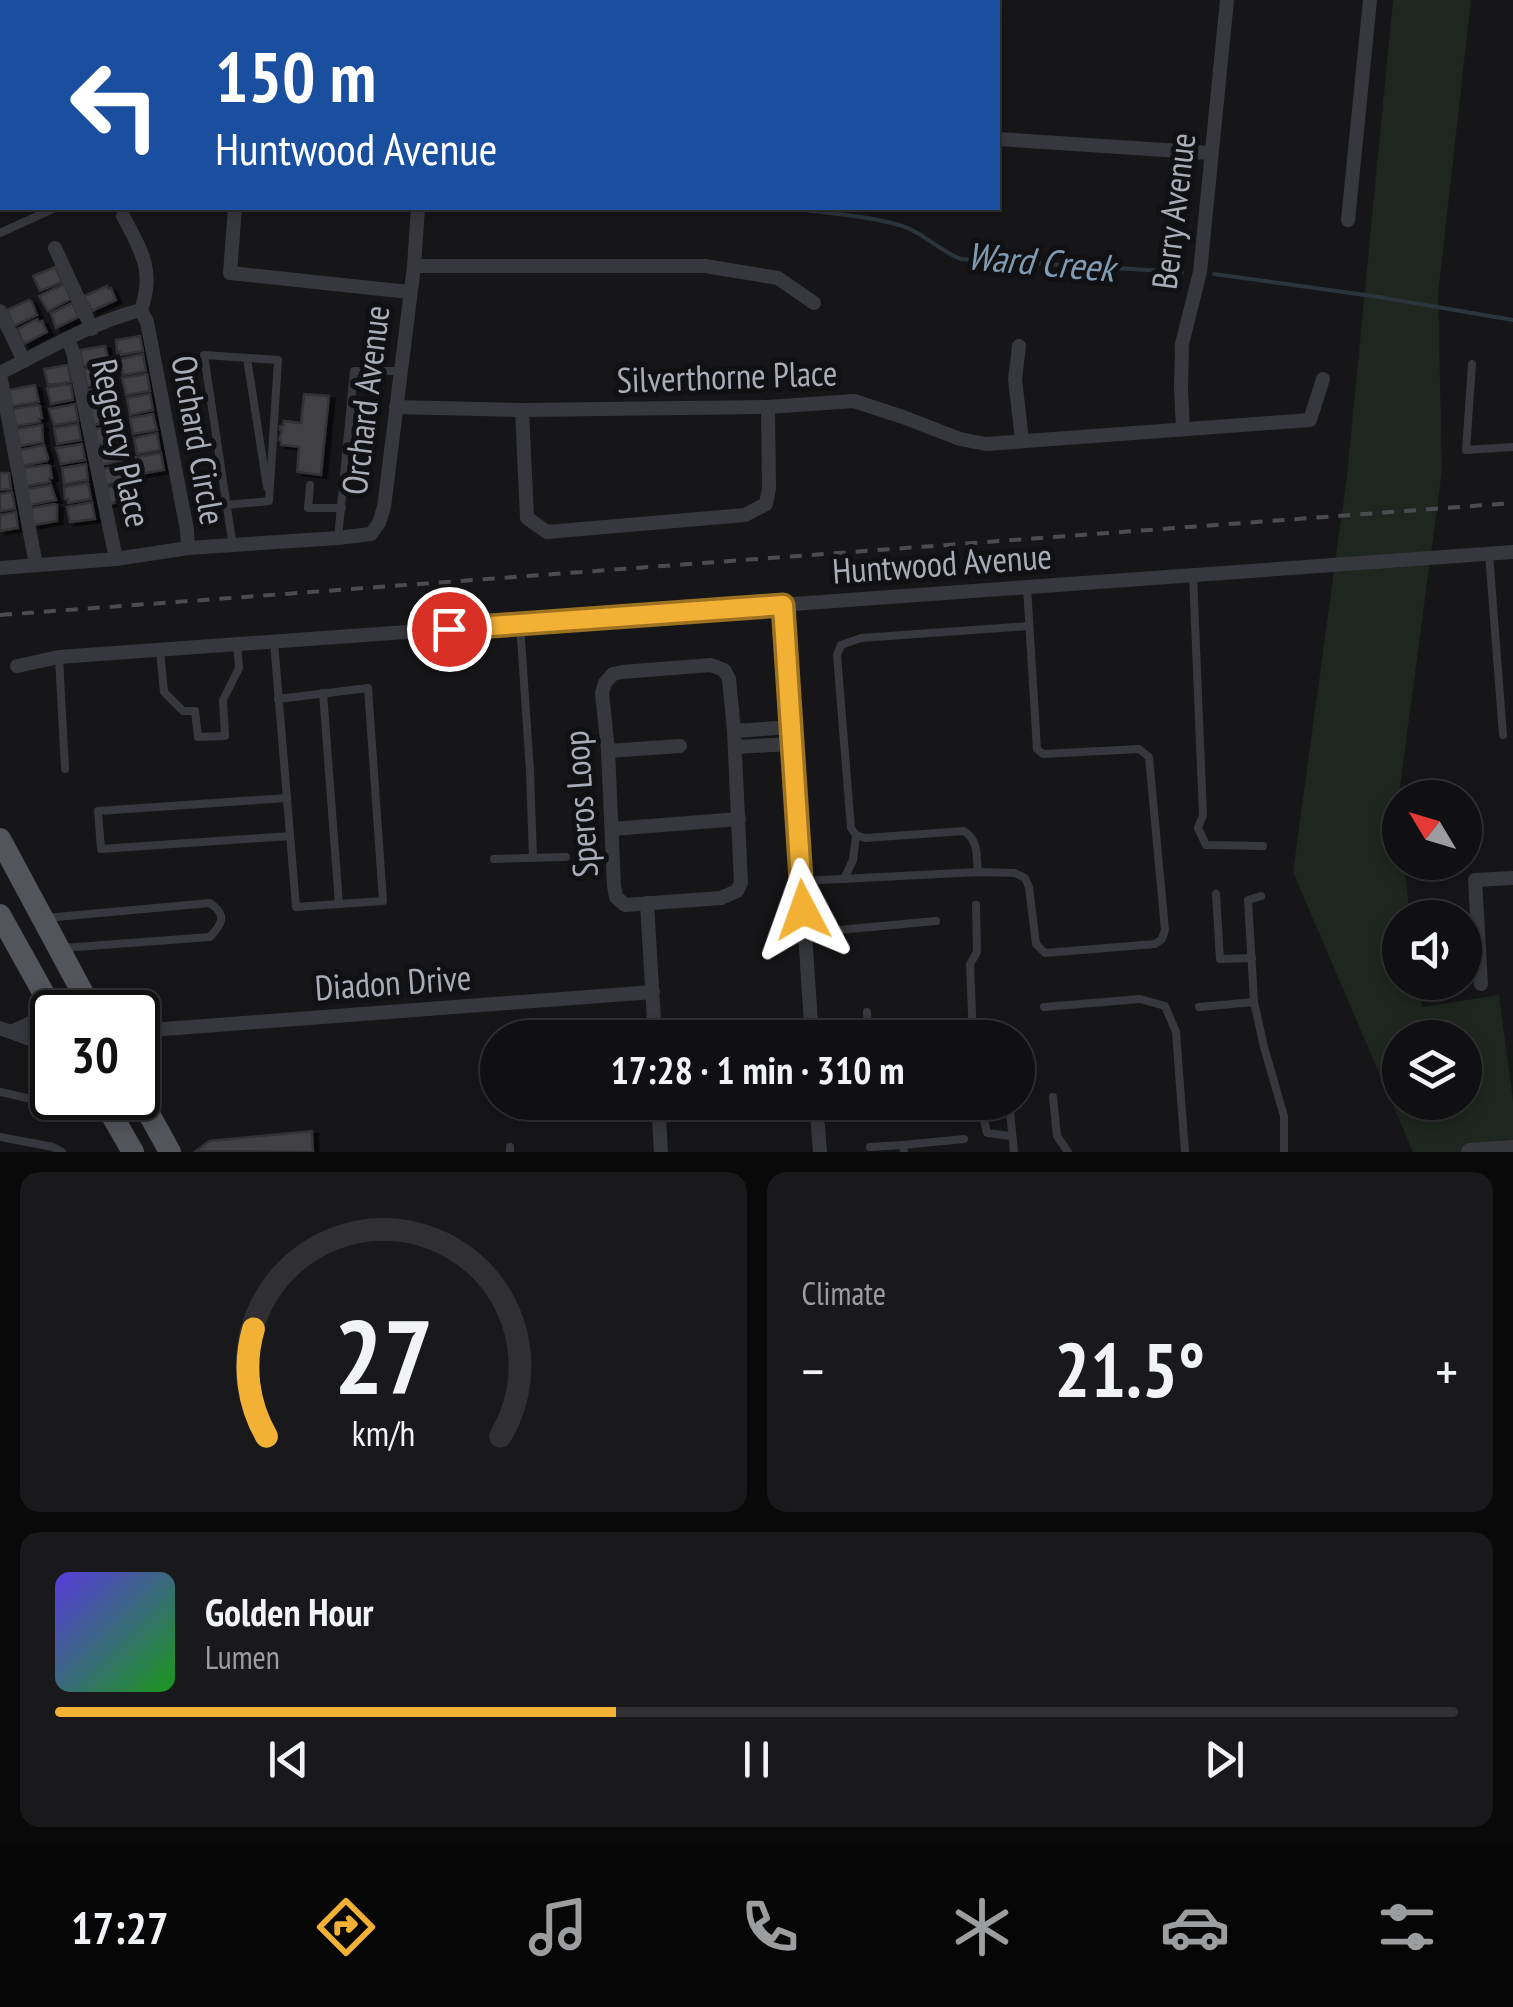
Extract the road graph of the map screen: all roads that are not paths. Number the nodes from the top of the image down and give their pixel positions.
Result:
1 (1228, 0) edge
2 (1370, 0) edge
3 (1000, 139) edge
4 (1210, 154) junction
5 (50, 210) edge
6 (235, 210) edge
7 (418, 210) edge
8 (123, 216) dead end
9 (1348, 220) dead end
10 (0, 232) edge
11 (55, 248) dead end
12 (414, 266) junction
13 (409, 292) junction
14 (814, 303) dead end
15 (141, 310) junction
16 (0, 312) edge
17 (92, 329) junction
18 (68, 340) junction
19 (1019, 346) dead end
20 (247, 358) junction
21 (24, 362) junction
22 (1472, 364) dead end
23 (400, 371) junction
24 (0, 374) edge
25 (1323, 379) dead end
26 (396, 406) junction
27 (768, 408) junction
28 (522, 410) junction
29 (1184, 428) junction
30 (1022, 440) junction
31 (1513, 447) edge
32 (310, 485) dead end
33 (269, 501) junction
34 (226, 505) junction
35 (342, 508) junction
36 (338, 538) junction
37 (232, 546) junction
38 (188, 548) junction
39 (1513, 552) edge
40 (1488, 554) junction
41 (116, 559) junction
42 (36, 565) junction
43 (0, 568) edge
44 (1193, 576) junction
45 (1027, 587) junction
46 (783, 605) junction
47 (520, 624) junction
48 (1029, 626) junction
49 (274, 642) junction
50 (237, 644) junction
51 (160, 650) junction
52 (59, 657) junction
53 (18, 666) dead end
54 (323, 694) junction
55 (278, 698) junction
56 (791, 727) junction
57 (1503, 736) dead end
58 (734, 739) junction
59 (792, 744) junction
60 (680, 746) dead end
61 (608, 751) junction
62 (65, 769) dead end
63 (286, 798) junction
64 (739, 818) junction
65 (612, 828) junction
66 (856, 835) junction
67 (290, 836) junction
68 (0, 838) edge
69 (1262, 846) dead end
70 (566, 857) dead end
71 (533, 858) junction
72 (494, 860) dead end
73 (978, 872) junction
74 (1513, 878) edge
75 (844, 879) junction
76 (802, 882) junction
77 (1216, 894) dead end
78 (1261, 896) dead end
79 (1474, 900) edge
80 (647, 903) junction
81 (340, 904) junction
82 (976, 905) dead end
83 (0, 915) edge
84 (43, 918) junction
85 (936, 921) dead end
86 (805, 933) junction
87 (59, 948) junction
88 (1252, 958) junction
89 (42, 990) edge
90 (81, 990) edge
91 (652, 992) junction
92 (1254, 1002) junction
93 (1044, 1007) dead end
94 (1199, 1007) dead end
95 (867, 1012) dead end
96 (654, 1020) edge
97 (811, 1020) edge
98 (867, 1020) edge
99 (971, 1020) edge
100 (30, 1021) edge
101 (160, 1029) edge
102 (5, 1030) edge
103 (30, 1039) edge
104 (0, 1092) edge
105 (30, 1096) edge
106 (1053, 1096) dead end
107 (114, 1120) edge
108 (152, 1120) edge
109 (659, 1120) edge
110 (817, 1120) edge
111 (984, 1120) edge
112 (1011, 1120) edge
113 (1012, 1136) junction
114 (0, 1137) edge
115 (964, 1139) dead end
116 (870, 1147) dead end
117 (903, 1148) edge
118 (1513, 1149) edge
119 (62, 1152) edge
120 (132, 1152) edge
121 (170, 1152) edge
122 (660, 1152) edge
123 (820, 1152) edge
124 (1014, 1152) edge
125 (1068, 1152) edge
126 (1186, 1152) edge
127 (1284, 1152) edge
128 (1470, 1152) edge

1 - 4 street, Berry Avenue
2 - 9 street
3 - 4 street
4 - 29 street, Berry Avenue
5 - 10 lane
6 - 13 street
7 - 12 street, Orchard Avenue
8 - 15 street
11 - 17 street
12 - 13 street, Orchard Avenue
12 - 14 street
13 - 23 street, Orchard Avenue
15 - 17 street
15 - 38 street, Orchard Circle
16 - 21 street
17 - 18 street
18 - 21 street
18 - 41 street, Regency Place
19 - 30 street
20 - 33 lane
20 - 33 lane
20 - 34 lane
21 - 24 street
22 - 31 lane
23 - 26 street, Orchard Avenue
23 - 35 lane
24 - 42 street
25 - 29 street, Silverthorne Place
26 - 28 street, Silverthorne Place
26 - 36 street, Orchard Avenue
27 - 28 street, Silverthorne Place
27 - 28 street
27 - 30 street, Silverthorne Place
29 - 30 street, Silverthorne Place
32 - 35 lane
33 - 34 lane
34 - 37 lane
35 - 36 lane
36 - 37 street, Orchard Avenue
37 - 38 street, Orchard Avenue
38 - 41 street, Orchard Circle
39 - 40 street, Huntwood Avenue
40 - 44 street, Huntwood Avenue
40 - 57 lane
41 - 42 street, Orchard Circle
42 - 43 street, Orchard Circle
44 - 45 street, Huntwood Avenue
44 - 69 lane
45 - 46 street, Huntwood Avenue
45 - 48 lane
46 - 47 street, Huntwood Avenue
46 - 56 street
47 - 49 street, Huntwood Avenue
47 - 71 lane
48 - 66 lane
48 - 73 lane
49 - 50 street, Huntwood Avenue
49 - 55 lane
50 - 51 street, Huntwood Avenue
50 - 51 lane
51 - 52 street, Huntwood Avenue
52 - 53 street, Huntwood Avenue
52 - 62 lane
54 - 55 lane
54 - 81 lane
54 - 81 lane
55 - 63 lane
56 - 58 street
56 - 59 street
58 - 59 street
58 - 61 street, Speros Loop
58 - 64 street, Speros Loop
59 - 76 street
60 - 61 street
61 - 65 street, Speros Loop
63 - 67 lane
63 - 67 lane
64 - 65 street
64 - 80 street, Speros Loop
65 - 80 street, Speros Loop
66 - 73 lane
66 - 75 lane
67 - 81 lane
68 - 84 main road
70 - 71 lane
71 - 72 lane
73 - 75 lane
74 - 79 street
75 - 76 lane
76 - 86 street
77 - 88 lane
78 - 88 lane
80 - 91 street
82 - 99 lane
83 - 89 main road
84 - 87 main road
84 - 87 lane
85 - 86 lane
86 - 97 street
87 - 90 main road
88 - 92 lane
91 - 96 street
91 - 101 street, Diadon Drive
92 - 94 lane
92 - 127 lane
93 - 126 lane
95 - 98 lane
100 - 102 street
102 - 103 street
104 - 105 lane
106 - 125 lane
107 - 120 main road
108 - 121 main road
109 - 122 street
110 - 123 street
111 - 113 lane
112 - 113 lane
113 - 124 lane
114 - 119 lane
115 - 117 lane
116 - 117 lane
118 - 128 street

